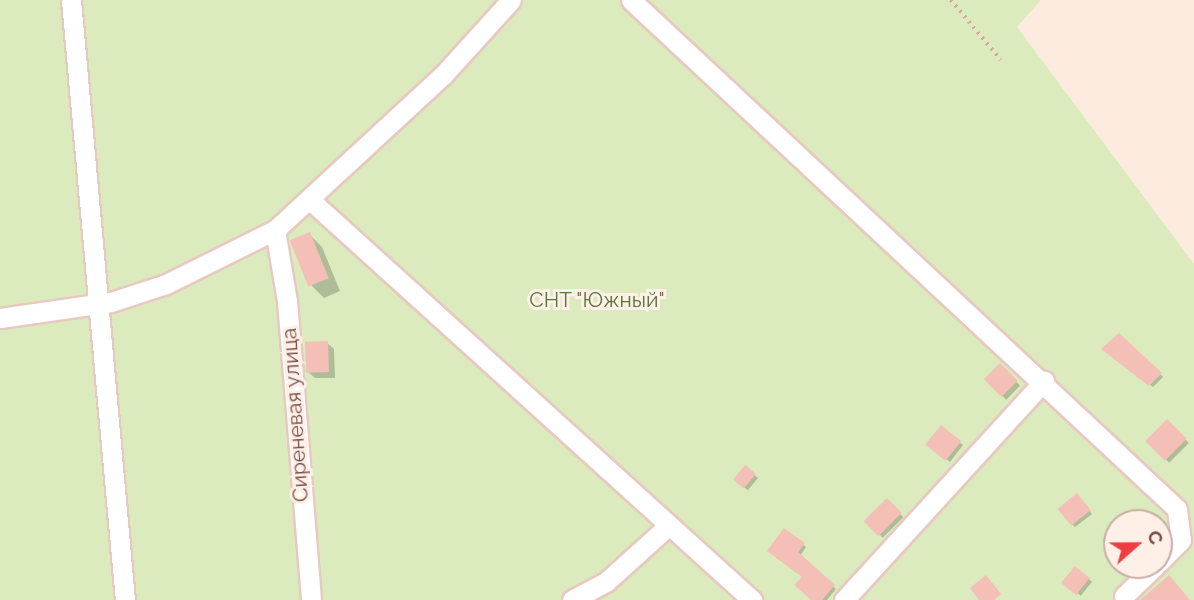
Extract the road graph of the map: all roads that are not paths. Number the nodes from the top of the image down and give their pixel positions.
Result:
1 (71, 0) edge
2 (511, 0) edge
3 (631, 0) edge
4 (309, 199) junction
5 (275, 230) junction
6 (99, 304) junction
7 (0, 318) edge
8 (1044, 381) junction
9 (669, 525) junction
10 (1173, 548) edge
11 (1141, 579) edge
12 (1124, 596) dead end
13 (125, 600) edge
14 (311, 600) edge
15 (572, 600) edge
16 (752, 600) edge
17 (844, 600) edge

1 - 6 street
2 - 4 street
3 - 8 street
4 - 5 street
4 - 9 street
5 - 6 street
5 - 14 street, Сиреневая улица
6 - 7 street
6 - 13 street
8 - 10 street
8 - 17 street
9 - 15 street
9 - 16 street
11 - 12 street

